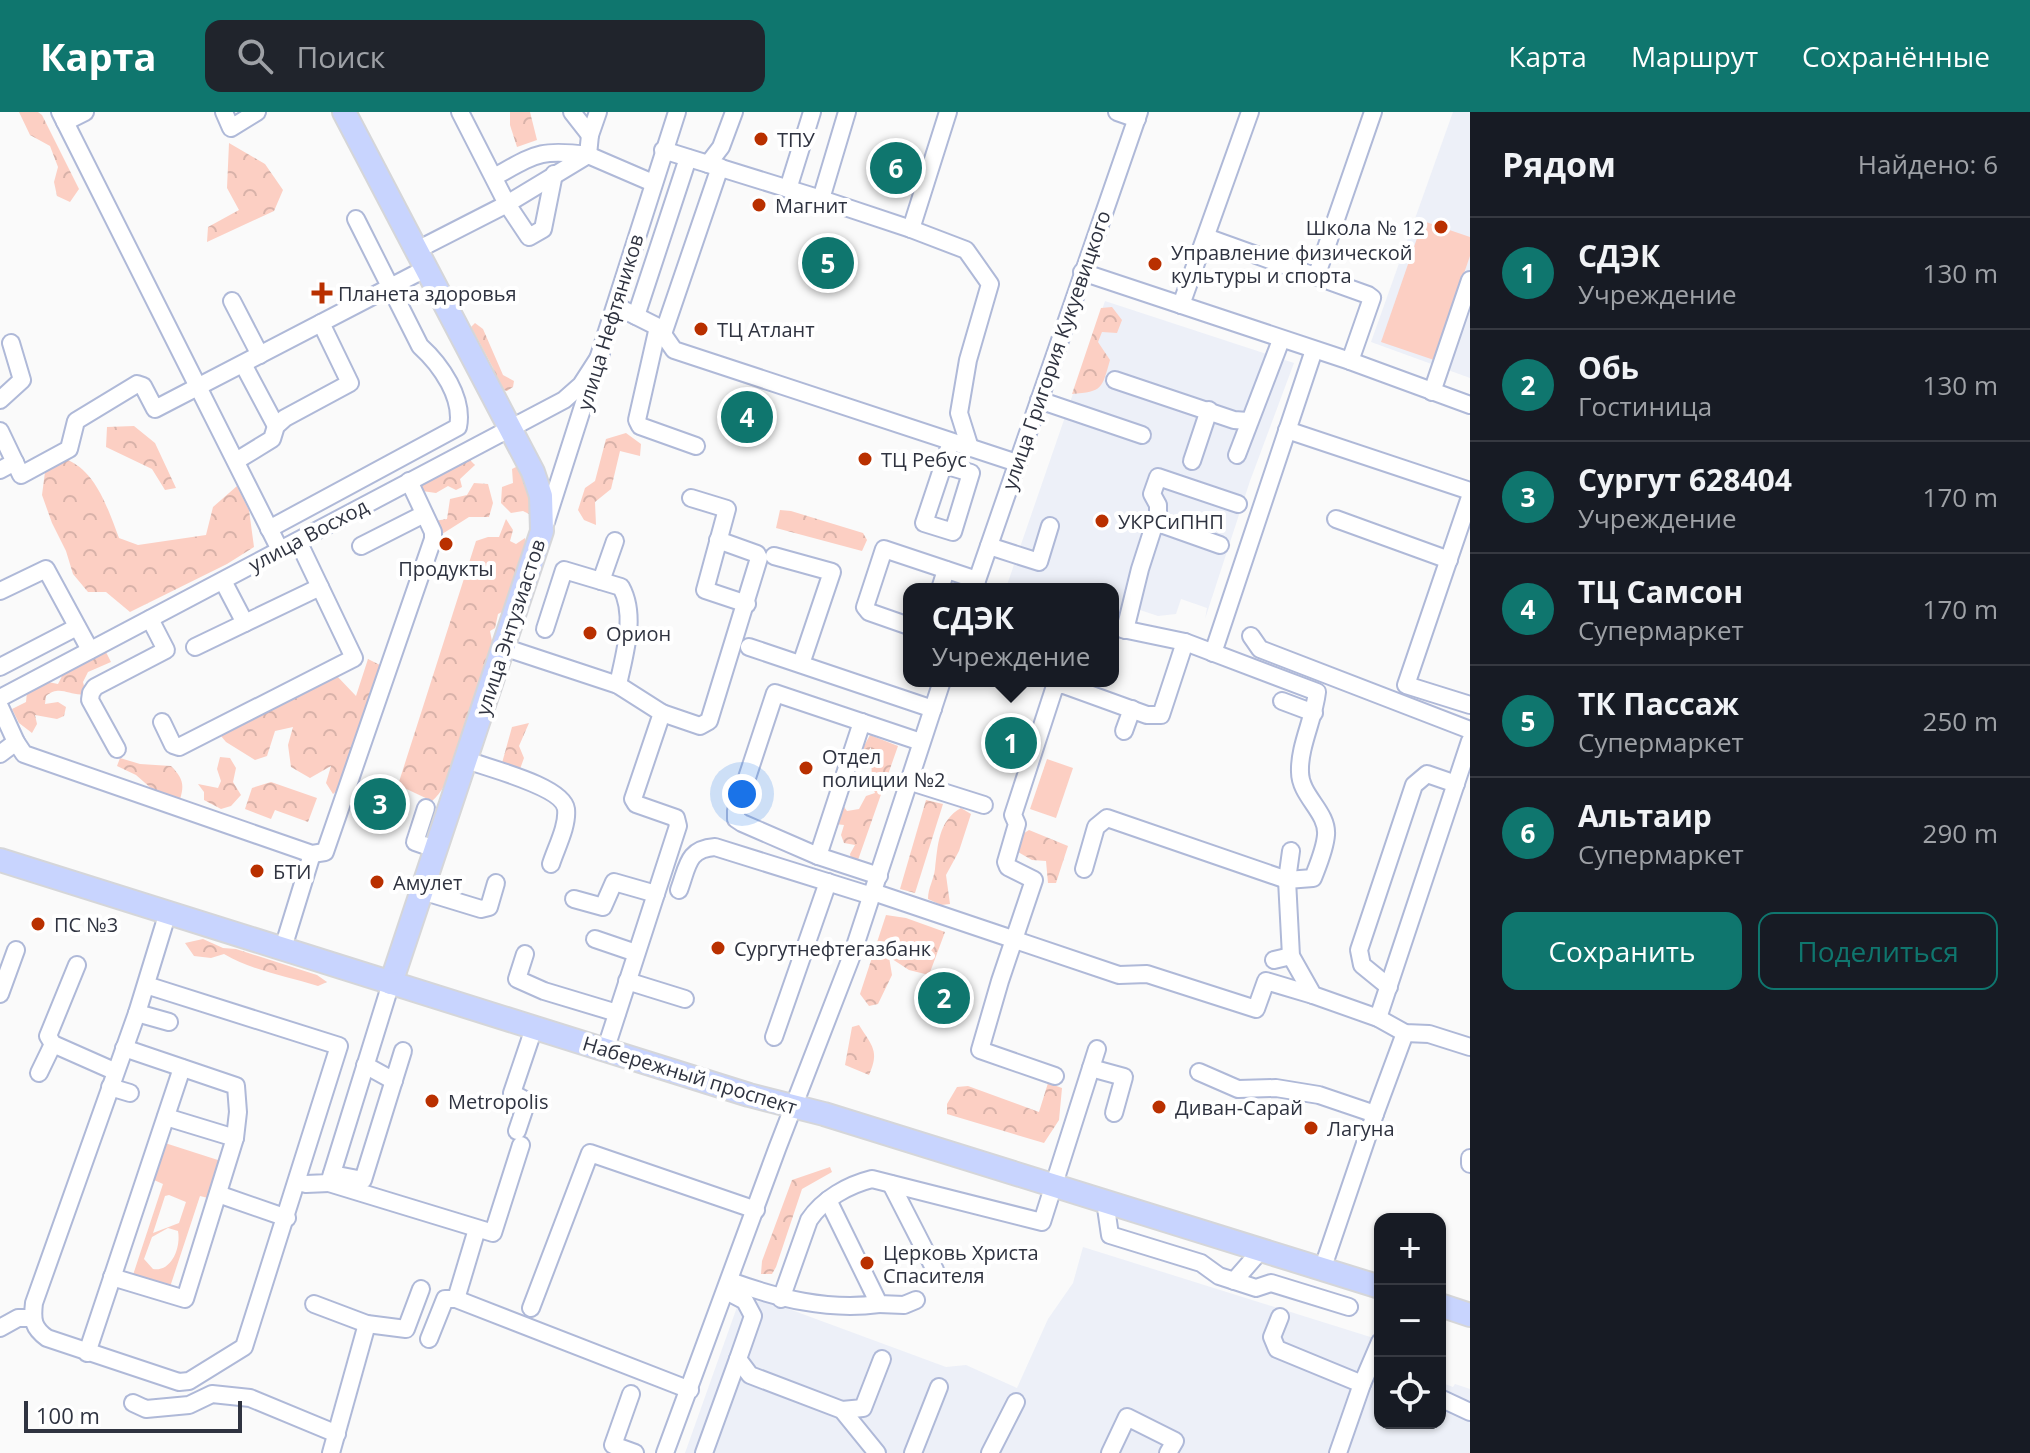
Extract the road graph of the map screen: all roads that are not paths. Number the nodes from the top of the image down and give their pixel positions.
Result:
1 (85, 112) edge
2 (224, 112) edge
3 (257, 112) edge
4 (344, 112) edge
5 (460, 112) edge
6 (572, 112) edge
7 (598, 112) edge
8 (677, 112) edge
9 (734, 112) edge
10 (812, 112) edge
11 (847, 112) edge
12 (948, 112) edge
13 (1117, 112) edge
14 (1250, 112) edge
15 (1373, 112) edge
16 (1138, 116) edge
17 (62, 117) edge
18 (590, 135) junction
19 (663, 150) junction
20 (588, 155) junction
21 (688, 158) junction
22 (714, 165) junction
23 (554, 174) junction
24 (494, 177) junction
25 (653, 183) junction
26 (788, 189) junction
27 (821, 199) junction
28 (507, 204) junction
29 (356, 219) dead end
30 (911, 229) junction
31 (1206, 237) junction
32 (421, 260) junction
33 (1082, 272) junction
34 (1316, 277) junction
35 (1470, 280) edge
36 (392, 286) junction
37 (232, 301) dead end
38 (1181, 305) junction
39 (616, 306) junction
40 (636, 316) junction
41 (321, 323) junction
42 (660, 330) junction
43 (1281, 340) junction
44 (11, 343) dead end
45 (1314, 350) junction
46 (601, 354) junction
47 (260, 355) junction
48 (1350, 361) junction
49 (243, 364) junction
50 (1115, 380) dead end
51 (199, 386) junction
52 (1432, 392) junction
53 (0, 400) edge
54 (1039, 400) junction
55 (1470, 405) edge
56 (1209, 410) junction
57 (1248, 421) junction
58 (276, 426) junction
59 (510, 429) junction
60 (1287, 430) junction
61 (0, 431) edge
62 (1142, 435) dead end
63 (951, 442) junction
64 (696, 446) dead end
65 (970, 448) junction
66 (1237, 455) dead end
67 (236, 461) junction
68 (1192, 461) dead end
69 (1017, 463) junction
70 (944, 465) dead end
71 (8, 466) edge
72 (409, 481) junction
73 (1470, 494) edge
74 (691, 498) dead end
75 (1238, 504) dead end
76 (424, 514) junction
77 (1336, 519) dead end
78 (1155, 522) junction
79 (1050, 526) dead end
80 (269, 529) junction
81 (542, 531) junction
82 (718, 540) junction
83 (298, 541) junction
84 (615, 541) dead end
85 (1220, 545) dead end
86 (361, 546) dead end
87 (989, 546) junction
88 (280, 550) junction
89 (774, 556) dead end
90 (1449, 560) junction
91 (946, 570) junction
92 (223, 581) junction
93 (601, 581) junction
94 (942, 583) edge
95 (972, 583) edge
96 (977, 583) edge
97 (320, 587) junction
98 (0, 591) edge
99 (747, 604) junction
100 (150, 619) junction
101 (245, 623) junction
102 (903, 624) edge
103 (77, 627) junction
104 (1119, 628) edge
105 (545, 629) dead end
106 (1251, 636) dead end
107 (1185, 642) junction
108 (195, 647) dead end
109 (503, 647) junction
110 (749, 647) dead end
111 (90, 650) junction
112 (1213, 653) junction
113 (801, 664) junction
114 (0, 667) edge
115 (618, 685) junction
116 (940, 687) edge
117 (1056, 687) edge
118 (1070, 687) edge
119 (0, 698) edge
120 (1282, 701) dead end
121 (1470, 705) edge
122 (0, 707) edge
123 (933, 709) junction
124 (1132, 709) junction
125 (662, 713) junction
126 (1314, 713) junction
127 (162, 722) dead end
128 (862, 722) junction
129 (1470, 730) edge
130 (1124, 731) dead end
131 (1470, 741) edge
132 (16, 742) junction
133 (921, 742) junction
134 (117, 749) dead end
135 (0, 754) edge
136 (467, 760) junction
137 (908, 781) junction
138 (1456, 784) junction
139 (426, 808) dead end
140 (1013, 815) junction
141 (435, 849) junction
142 (1291, 851) dead end
143 (312, 854) junction
144 (818, 856) junction
145 (0, 860) edge
146 (551, 864) dead end
147 (1084, 869) dead end
148 (1287, 880) junction
149 (828, 882) junction
150 (496, 883) dead end
151 (875, 888) junction
152 (679, 890) dead end
153 (422, 891) junction
154 (656, 894) junction
155 (574, 899) dead end
156 (168, 912) junction
157 (595, 939) dead end
158 (1016, 939) junction
159 (283, 948) junction
160 (16, 950) dead end
161 (636, 953) junction
162 (525, 954) dead end
163 (1291, 956) junction
164 (1274, 960) dead end
165 (77, 965) dead end
166 (627, 981) junction
167 (391, 983) junction
168 (146, 985) junction
169 (1389, 987) junction
170 (0, 994) edge
171 (1313, 995) junction
172 (685, 999) dead end
173 (137, 1013) junction
174 (617, 1013) junction
175 (1378, 1018) junction
176 (169, 1022) dead end
177 (534, 1028) junction
178 (1405, 1033) junction
179 (774, 1037) dead end
180 (53, 1044) junction
181 (1470, 1047) edge
182 (124, 1048) junction
183 (1097, 1049) dead end
184 (403, 1051) dead end
185 (605, 1051) junction
186 (365, 1065) junction
187 (182, 1068) junction
188 (1091, 1068) junction
189 (1199, 1072) dead end
190 (39, 1073) dead end
191 (1055, 1076) dead end
192 (112, 1079) junction
193 (394, 1081) junction
194 (130, 1093) dead end
195 (794, 1107) junction
196 (1114, 1113) dead end
197 (1375, 1114) junction
198 (166, 1117) junction
199 (235, 1138) junction
200 (1470, 1158) edge
201 (1470, 1164) edge
202 (331, 1179) junction
203 (298, 1182) junction
204 (891, 1184) junction
205 (1053, 1185) junction
206 (218, 1194) junction
207 (828, 1200) junction
208 (1105, 1201) junction
209 (756, 1210) junction
210 (287, 1218) junction
211 (477, 1229) junction
212 (1261, 1250) junction
213 (935, 1270) dead end
214 (1322, 1270) junction
215 (112, 1277) junction
216 (1234, 1281) junction
217 (1374, 1285) edge
218 (728, 1286) junction
219 (421, 1289) dead end
220 (456, 1299) junction
221 (781, 1299) junction
222 (916, 1300) dead end
223 (314, 1304) dead end
224 (879, 1304) junction
225 (1349, 1307) dead end
226 (1446, 1307) edge
227 (531, 1308) dead end
228 (1470, 1315) edge
229 (1280, 1317) dead end
230 (34, 1324) junction
231 (367, 1324) junction
232 (0, 1328) edge
233 (429, 1339) dead end
234 (87, 1353) junction
235 (738, 1359) junction
236 (882, 1359) dead end
237 (1374, 1369) edge
238 (1362, 1384) junction
239 (939, 1387) dead end
240 (690, 1390) junction
241 (631, 1394) dead end
242 (1446, 1401) edge
243 (1016, 1402) dead end
244 (133, 1403) dead end
245 (842, 1410) junction
246 (1470, 1412) edge
247 (337, 1434) junction
248 (331, 1453) edge
249 (635, 1453) edge
250 (665, 1453) edge
251 (704, 1453) edge
252 (877, 1453) edge
253 (913, 1453) edge
254 (990, 1453) edge
255 (1110, 1453) edge
256 (1168, 1453) edge
257 (1338, 1453) edge

1 - 17 street
2 - 3 street
4 - 32 main road, улица Энтузиастов
5 - 24 street
6 - 18 street
7 - 18 street
8 - 19 street, улица Нефтяников
9 - 22 street
10 - 26 street
11 - 27 street
12 - 30 street
13 - 16 street
14 - 31 street
15 - 34 street
16 - 33 street, улица Григория Кукуевицкого
17 - 51 street
18 - 20 street
19 - 21 street
19 - 25 street, улица Нефтяников
20 - 23 street
20 - 24 street
20 - 25 street
21 - 22 street
21 - 40 street
22 - 26 street
22 - 42 street
23 - 28 street
23 - 28 street
24 - 28 street
25 - 39 street, улица Нефтяников
26 - 27 street
27 - 30 street
28 - 32 street
29 - 36 street
30 - 65 street
31 - 34 street
31 - 38 street
32 - 36 street
32 - 59 main road, улица Энтузиастов
33 - 38 street
33 - 54 street, улица Григория Кукуевицкого
34 - 48 street
35 - 52 street
36 - 41 street
36 - 80 street
37 - 47 street
38 - 43 street
39 - 40 street
39 - 46 street, улица Нефтяников
40 - 42 street
41 - 47 street
41 - 58 street
42 - 63 street
42 - 64 street
43 - 45 street
43 - 57 street
44 - 53 street
45 - 48 street
45 - 60 street
46 - 59 street, улица Восход
46 - 81 street, улица Нефтяников
47 - 49 street
48 - 52 street
49 - 51 street
49 - 58 street
50 - 56 street
51 - 67 street
51 - 71 street
52 - 55 street
54 - 62 street
54 - 69 street, улица Григория Кукуевицкого
56 - 57 street
56 - 68 street
57 - 66 street
58 - 67 street
59 - 72 street, улица Восход
59 - 81 main road, улица Энтузиастов
60 - 73 street
60 - 112 street
61 - 71 street
63 - 65 street
63 - 70 street
65 - 69 street
67 - 80 street
69 - 87 street, улица Григория Кукуевицкого
72 - 76 street
72 - 83 street, улица Восход
73 - 90 street
74 - 82 street
75 - 78 street
76 - 86 street
76 - 143 street
77 - 90 street
78 - 85 street
78 - 104 street
79 - 87 street
80 - 88 street
81 - 109 main road, улица Энтузиастов
82 - 99 street
82 - 99 street
83 - 88 street, улица Восход
83 - 97 street
84 - 93 street
87 - 96 street, улица Григория Кукуевицкого
88 - 92 street, улица Восход
89 - 113 street
90 - 121 street
91 - 94 street
91 - 95 street
91 - 102 street
92 - 100 street, улица Восход
92 - 101 street
93 - 105 street
93 - 115 street
97 - 101 street
97 - 127 street
98 - 103 street
99 - 125 street
100 - 111 street, улица Восход
100 - 134 street
101 - 108 street
103 - 111 street
103 - 114 street
104 - 107 street
106 - 129 street
107 - 112 street
107 - 124 street
109 - 115 street
109 - 136 main road, улица Энтузиастов
110 - 113 street
111 - 119 street, улица Восход
112 - 126 street
113 - 123 street
115 - 125 street
116 - 123 street
117 - 140 street
118 - 124 street
120 - 126 street
122 - 132 street
123 - 133 street
124 - 130 street
125 - 154 street
126 - 148 street
128 - 133 street
128 - 144 street
128 - 144 street
131 - 138 street
132 - 135 street
132 - 143 street
133 - 137 street
136 - 141 main road, улица Энтузиастов
136 - 146 street
137 - 140 street
137 - 151 street
138 - 169 street
138 - 169 street
139 - 141 street
140 - 158 street
141 - 153 main road, улица Энтузиастов
142 - 148 street
143 - 159 street
144 - 151 street
145 - 156 main road, Набережный проспект
147 - 148 street
148 - 163 street
149 - 151 street
149 - 152 street
149 - 179 street
150 - 153 street
151 - 158 street
151 - 195 street
153 - 167 main road, улица Энтузиастов
154 - 155 street
154 - 161 street
156 - 159 main road, Набережный проспект
156 - 168 street
157 - 161 street
158 - 171 street
158 - 191 street
159 - 167 main road, Набережный проспект
160 - 170 street
161 - 166 street
162 - 174 street
163 - 164 street
163 - 171 street
165 - 180 street
166 - 172 street
166 - 174 street
167 - 177 main road, Набережный проспект
167 - 186 street
168 - 173 street
168 - 203 street
169 - 175 street
171 - 175 street
173 - 176 street
173 - 182 street
174 - 185 street
175 - 178 street
177 - 185 main road, Набережный проспект
177 - 211 street
178 - 181 street
178 - 197 street
180 - 190 street
180 - 192 street
182 - 187 street
182 - 192 street
183 - 188 street
184 - 193 street
185 - 195 main road, Набережный проспект
186 - 193 street
186 - 202 street
187 - 198 street
187 - 199 street
188 - 196 street
188 - 205 street
189 - 197 street
192 - 194 street
192 - 230 street
193 - 202 street
195 - 205 main road, Набережный проспект
195 - 209 street
197 - 214 street
198 - 199 street
198 - 215 street
199 - 206 street
200 - 201 street
202 - 203 street
202 - 211 street
203 - 210 street
204 - 205 street
204 - 207 street
204 - 213 street
205 - 208 main road, Набережный проспект
206 - 210 street
206 - 215 street
207 - 221 street
207 - 224 street
208 - 212 main road, Набережный проспект
208 - 216 street
209 - 218 street
209 - 227 street
210 - 234 street
211 - 220 street
212 - 214 main road, Набережный проспект
212 - 216 street
214 - 217 main road, Набережный проспект
215 - 234 street
216 - 225 street
218 - 221 street
218 - 235 street
218 - 240 street
219 - 231 street
220 - 233 street
220 - 240 street
221 - 224 street
222 - 224 street
223 - 231 street
226 - 228 main road
229 - 238 street
230 - 232 street
230 - 234 street
231 - 247 street
235 - 245 street
235 - 251 street
236 - 245 street
237 - 238 street
238 - 257 street
239 - 253 street
240 - 250 street
241 - 249 street
242 - 246 street
243 - 254 street
244 - 247 street
245 - 252 street
247 - 248 street
255 - 256 street

